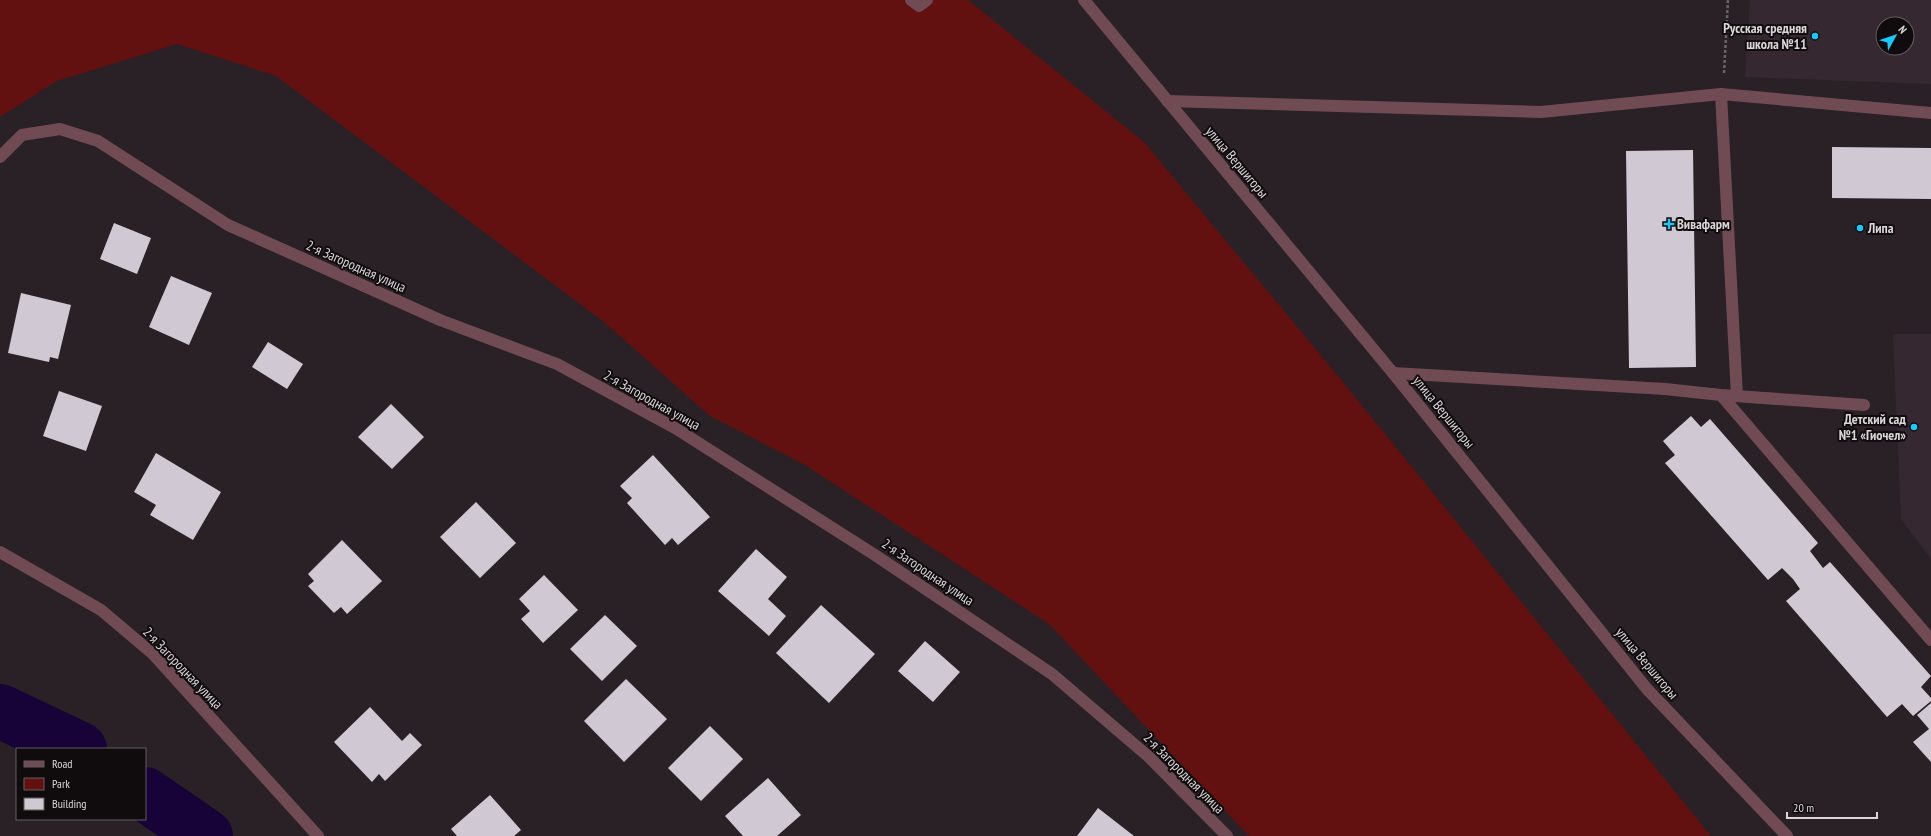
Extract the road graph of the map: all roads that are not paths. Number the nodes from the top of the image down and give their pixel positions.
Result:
1 (911, 0) edge
2 (927, 0) edge
3 (1084, 0) edge
4 (1721, 94) junction
5 (1167, 101) junction
6 (1931, 114) edge
7 (0, 157) edge
8 (1393, 373) junction
9 (1721, 395) junction
10 (1737, 396) junction
11 (1864, 405) dead end
12 (0, 552) edge
13 (1931, 640) edge
14 (318, 836) edge
15 (1227, 836) edge
16 (1787, 836) edge

1 - 2 street
3 - 5 street, улица Вершигоры
4 - 5 street
4 - 6 street
4 - 10 street
5 - 8 street, улица Вершигоры
7 - 15 street, 2-я Загородная улица
8 - 9 street
8 - 16 street, улица Вершигоры
9 - 10 street
9 - 13 street
10 - 11 street
12 - 14 street, 2-я Загородная улица

